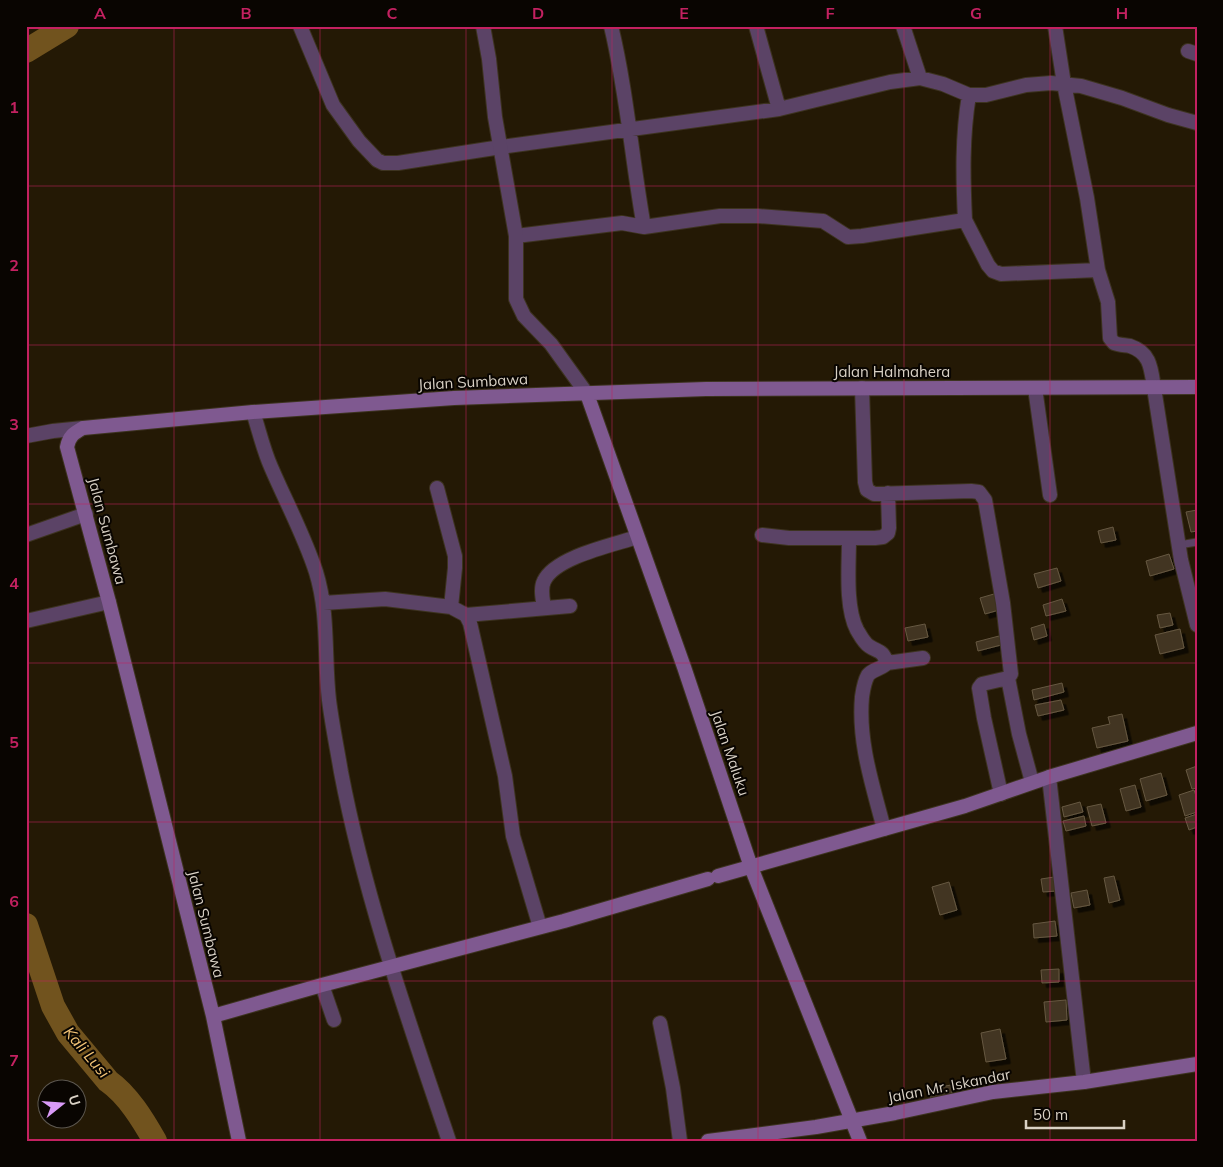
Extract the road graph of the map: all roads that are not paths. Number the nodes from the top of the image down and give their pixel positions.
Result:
1 (300, 26) edge
2 (483, 26) edge
3 (611, 26) edge
4 (756, 26) edge
5 (902, 26) edge
6 (1054, 26) edge
7 (920, 78) junction
8 (1064, 84) junction
9 (969, 95) junction
10 (779, 109) junction
11 (1197, 123) edge
12 (630, 130) junction
13 (501, 147) junction
14 (966, 220) junction
15 (644, 227) junction
16 (516, 236) junction
17 (1098, 270) junction
18 (1197, 387) edge
19 (862, 388) junction
20 (1035, 388) junction
21 (1154, 388) junction
22 (587, 394) junction
23 (253, 412) junction
24 (83, 428) junction
25 (26, 436) edge
26 (437, 488) dead end
27 (888, 493) junction
28 (1050, 495) dead end
29 (86, 514) junction
30 (26, 535) edge
31 (762, 535) dead end
32 (637, 537) junction
33 (849, 539) junction
34 (1197, 542) edge
35 (1178, 545) junction
36 (1193, 592) edge
37 (109, 602) junction
38 (323, 603) junction
39 (570, 606) dead end
40 (451, 607) junction
41 (544, 608) junction
42 (466, 615) junction
43 (26, 621) edge
44 (1197, 625) edge
45 (923, 658) dead end
46 (887, 663) junction
47 (1008, 678) junction
48 (1197, 733) edge
49 (1049, 777) junction
50 (1032, 782) junction
51 (1001, 794) junction
52 (884, 830) junction
53 (751, 867) junction
54 (540, 927) junction
55 (391, 968) junction
56 (322, 985) junction
57 (212, 1016) junction
58 (334, 1020) dead end
59 (660, 1024) dead end
60 (1197, 1064) edge
61 (1084, 1082) junction
62 (851, 1120) junction
63 (239, 1141) edge
64 (449, 1141) edge
65 (680, 1141) edge
66 (708, 1141) edge
67 (860, 1141) edge

1 - 13 street
2 - 13 street
3 - 12 street
4 - 10 street
5 - 7 street
6 - 8 street
7 - 9 street
7 - 10 street
8 - 9 street
8 - 11 street
8 - 17 street
9 - 14 street
10 - 12 street
12 - 13 street
12 - 15 street
13 - 16 street
14 - 15 street
14 - 17 street
15 - 16 street
16 - 22 street
17 - 21 street
18 - 21 main road, Jalan Halmahera
19 - 20 main road, Jalan Halmahera
19 - 22 main road, Jalan Halmahera
19 - 27 street
20 - 21 main road, Jalan Halmahera
20 - 28 street
21 - 35 street
22 - 23 main road, Jalan Sumbawa
22 - 32 main road, Jalan Maluku
23 - 24 main road, Jalan Sumbawa
23 - 38 street
24 - 25 street
24 - 29 main road, Jalan Sumbawa
26 - 40 street
27 - 33 street
27 - 47 street
29 - 30 street
29 - 37 main road, Jalan Sumbawa
31 - 33 street
32 - 41 street
32 - 53 main road, Jalan Maluku
33 - 46 street
34 - 35 lane
35 - 36 street
36 - 44 street
37 - 43 street
37 - 57 main road, Jalan Sumbawa
38 - 40 street
38 - 55 street
39 - 41 street
40 - 42 street
41 - 42 street
42 - 54 street
45 - 46 street
46 - 52 street
47 - 50 street
47 - 51 street
48 - 49 main road
49 - 50 main road
49 - 61 street
50 - 51 main road
51 - 52 main road
52 - 53 main road
53 - 54 main road
53 - 62 main road, Jalan Maluku
54 - 55 main road
55 - 56 main road
55 - 64 street
56 - 57 main road
56 - 58 street
57 - 63 main road, Jalan Sumbawa
59 - 65 street
60 - 61 main road, Jalan Mr. Iskandar
61 - 62 main road, Jalan Mr. Iskandar
62 - 66 main road, Jalan Mr. Iskandar
62 - 67 main road, Jalan Maluku

